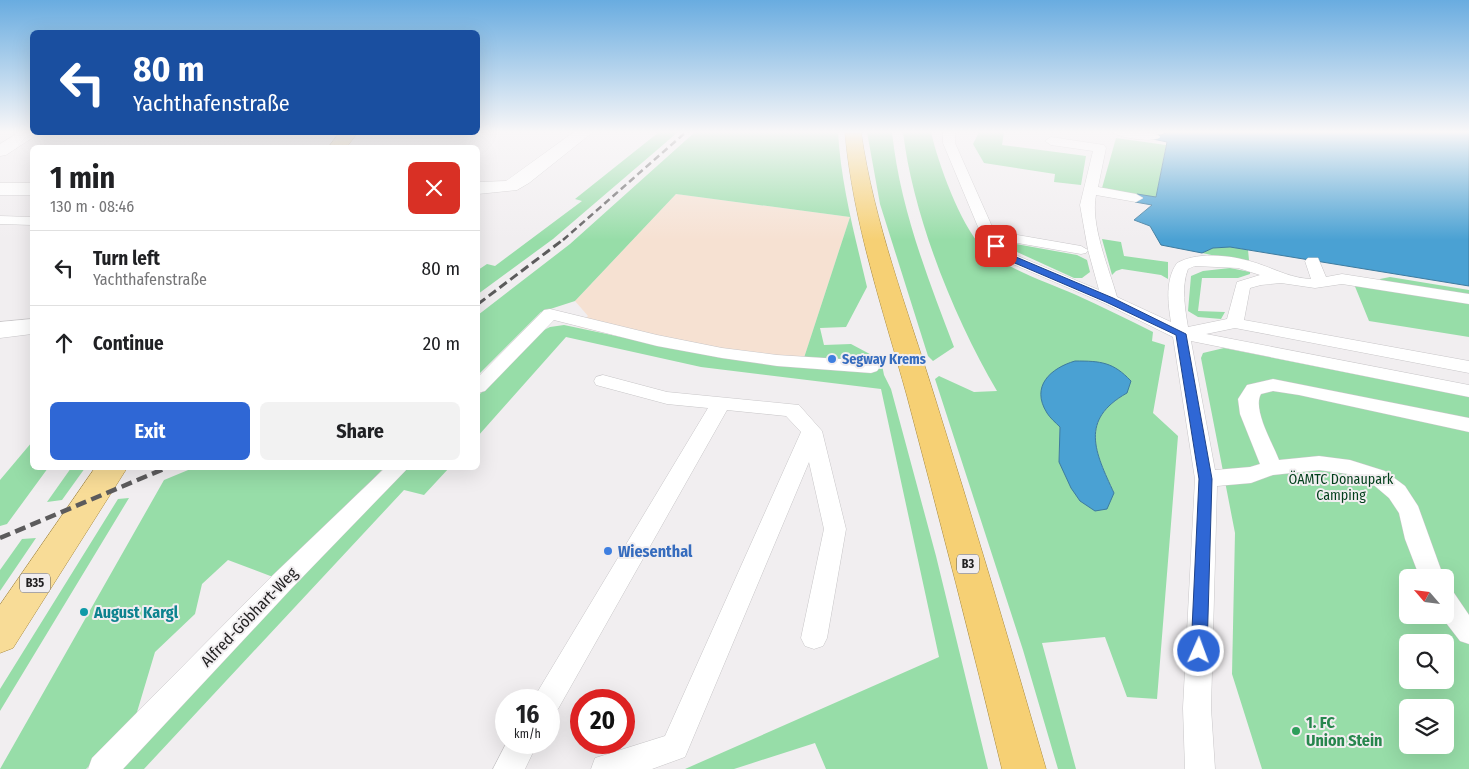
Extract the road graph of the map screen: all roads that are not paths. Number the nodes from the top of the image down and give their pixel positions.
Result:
1 (537, 168) edge
2 (857, 168) edge
3 (959, 168) edge
4 (1095, 168) edge
5 (486, 188) edge
6 (30, 189) edge
7 (0, 190) edge
8 (1090, 190) junction
9 (1136, 198) dead end
10 (0, 220) edge
11 (30, 221) edge
12 (988, 234) junction
13 (1086, 243) junction
14 (1314, 261) dead end
15 (1282, 279) junction
16 (1320, 282) junction
17 (1469, 298) edge
18 (1110, 300) junction
19 (1235, 323) junction
20 (30, 327) edge
21 (0, 330) edge
22 (1181, 334) junction
23 (871, 367) dead end
24 (1469, 367) edge
25 (603, 381) dead end
26 (480, 385) edge
27 (1469, 391) edge
28 (721, 403) junction
29 (1469, 425) edge
30 (812, 431) junction
31 (1272, 468) junction
32 (110, 470) edge
33 (395, 470) edge
34 (1206, 479) junction
35 (1429, 569) edge
36 (1454, 616) edge
37 (1469, 633) edge
38 (0, 636) edge
39 (814, 638) dead end
40 (554, 689) edge
41 (517, 754) edge
42 (103, 769) edge
43 (508, 769) edge
44 (606, 769) edge
45 (1024, 769) edge
46 (1200, 769) edge

1 - 5 street
2 - 45 highway, B3
3 - 12 lane
4 - 8 lane
6 - 7 street
8 - 9 lane
8 - 13 lane
10 - 11 lane
12 - 13 lane
12 - 18 lane
13 - 18 lane
14 - 16 lane
15 - 16 lane
15 - 19 lane
15 - 22 lane
16 - 17 lane
18 - 22 lane
19 - 22 lane
19 - 24 lane
20 - 21 street
22 - 27 lane
22 - 34 lane
23 - 26 lane
25 - 28 lane
28 - 30 lane
28 - 40 lane
29 - 31 lane
30 - 39 lane
30 - 44 lane
31 - 34 lane
31 - 35 lane
32 - 38 main road, B35
33 - 42 lane, Alfred-Göbhart-Weg
34 - 46 lane
36 - 37 lane
41 - 43 lane

